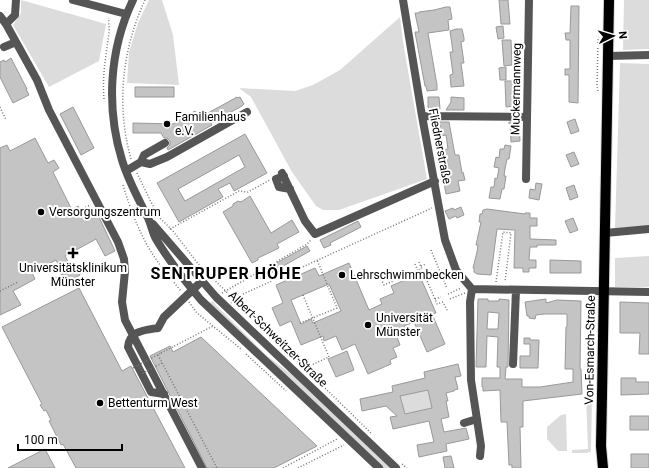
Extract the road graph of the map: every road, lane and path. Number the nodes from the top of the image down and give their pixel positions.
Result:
1 (16, 0) edge
2 (73, 0) edge
3 (133, 0) edge
4 (145, 0) edge
5 (403, 0) edge
6 (529, 0) edge
7 (609, 0) edge
8 (99, 3) edge
9 (126, 14) junction
10 (0, 16) edge
11 (6, 24) junction
12 (16, 42) junction
13 (4, 48) dead end
14 (649, 55) edge
15 (608, 56) junction
16 (0, 107) edge
17 (1, 112) edge
18 (247, 112) dead end
19 (422, 116) junction
20 (527, 117) junction
21 (6, 120) dead end
22 (165, 143) dead end
23 (138, 164) junction
24 (126, 171) junction
25 (283, 174) joint
26 (526, 179) dead end
27 (434, 181) junction
28 (98, 202) junction
29 (439, 204) junction
30 (80, 210) dead end
31 (150, 221) junction
32 (170, 229) junction
33 (649, 229) edge
34 (605, 233) junction
35 (162, 234) junction
36 (315, 234) junction
37 (431, 250) dead end
38 (318, 260) junction
39 (419, 262) dead end
40 (415, 264) dead end
41 (426, 264) dead end
42 (421, 266) junction
43 (422, 269) junction
44 (418, 271) junction
45 (381, 279) dead end
46 (202, 281) junction
47 (18, 282) dead end
48 (447, 288) dead end
49 (472, 289) junction
50 (192, 290) junction
51 (225, 290) junction
52 (495, 290) junction
53 (504, 290) junction
54 (516, 290) junction
55 (0, 291) edge
56 (604, 292) junction
57 (649, 292) edge
58 (448, 294) dead end
59 (304, 295) dead end
60 (441, 297) dead end
61 (435, 299) junction
62 (450, 299) dead end
63 (235, 300) junction
64 (448, 312) dead end
65 (312, 318) junction
66 (300, 323) dead end
67 (213, 326) dead end
68 (132, 335) junction
69 (158, 354) junction
70 (162, 363) junction
71 (514, 364) dead end
72 (138, 365) junction
73 (133, 368) dead end
74 (304, 368) junction
75 (297, 374) junction
76 (164, 394) junction
77 (476, 420) junction
78 (464, 423) dead end
79 (372, 434) dead end
80 (337, 439) dead end
81 (344, 445) dead end
82 (480, 456) dead end
83 (399, 466) edge
84 (202, 468) edge
85 (216, 468) edge
86 (283, 468) edge
87 (298, 468) edge
88 (379, 468) edge
89 (407, 468) edge
90 (603, 468) edge

1 - 11 street
2 - 8 street
3 - 9 street, Albert-Schweitzer-Straße
4 - 23 path
5 - 19 street, Fliednerstraße
6 - 20 street, Muckermannweg
7 - 15 main road, Von-Esmarch-Straße
8 - 9 street
9 - 24 street, Albert-Schweitzer-Straße
10 - 11 street
11 - 12 street
12 - 13 street
12 - 28 street
14 - 15 street
15 - 34 main road, Von-Esmarch-Straße
16 - 17 path
17 - 21 path
18 - 23 street
19 - 20 street
19 - 27 street, Fliednerstraße
20 - 26 street, Muckermannweg
22 - 23 street
23 - 24 street
23 - 32 path
24 - 31 street, Albert-Schweitzer-Straße
25 - 32 path
25 - 36 street
27 - 29 street, Fliednerstraße
27 - 36 street
28 - 30 path
28 - 68 street
29 - 38 path
29 - 49 street, Fliednerstraße
31 - 35 street, Albert-Schweitzer-Straße
31 - 50 street, Albert-Schweitzer-Straße
32 - 35 path
32 - 51 path
33 - 34 street
34 - 56 main road, Von-Esmarch-Straße
35 - 46 street, Albert-Schweitzer-Straße
36 - 51 path
37 - 48 path
38 - 63 path
38 - 65 path
39 - 42 path
40 - 44 path
41 - 42 path
42 - 43 path
43 - 44 path
43 - 61 path
44 - 45 path
46 - 50 street
46 - 75 street, Albert-Schweitzer-Straße
47 - 55 path
49 - 52 street
49 - 77 street
50 - 68 street
50 - 88 street, Albert-Schweitzer-Straße
51 - 63 path
52 - 53 street
52 - 53 path
53 - 54 street
54 - 56 street
54 - 71 street
56 - 57 street
56 - 90 main road, Von-Esmarch-Straße
58 - 62 path
59 - 65 path
60 - 61 path
61 - 64 path
63 - 74 path
65 - 66 path
65 - 74 path
67 - 69 path
68 - 76 street
68 - 76 street
69 - 70 path, bridge
69 - 72 path, bridge
70 - 72 path, bridge
70 - 85 path
72 - 73 path, bridge
74 - 75 path
74 - 79 path
75 - 83 street, Albert-Schweitzer-Straße
76 - 84 street
77 - 78 street
77 - 82 street
80 - 86 path
81 - 87 path
83 - 89 path

